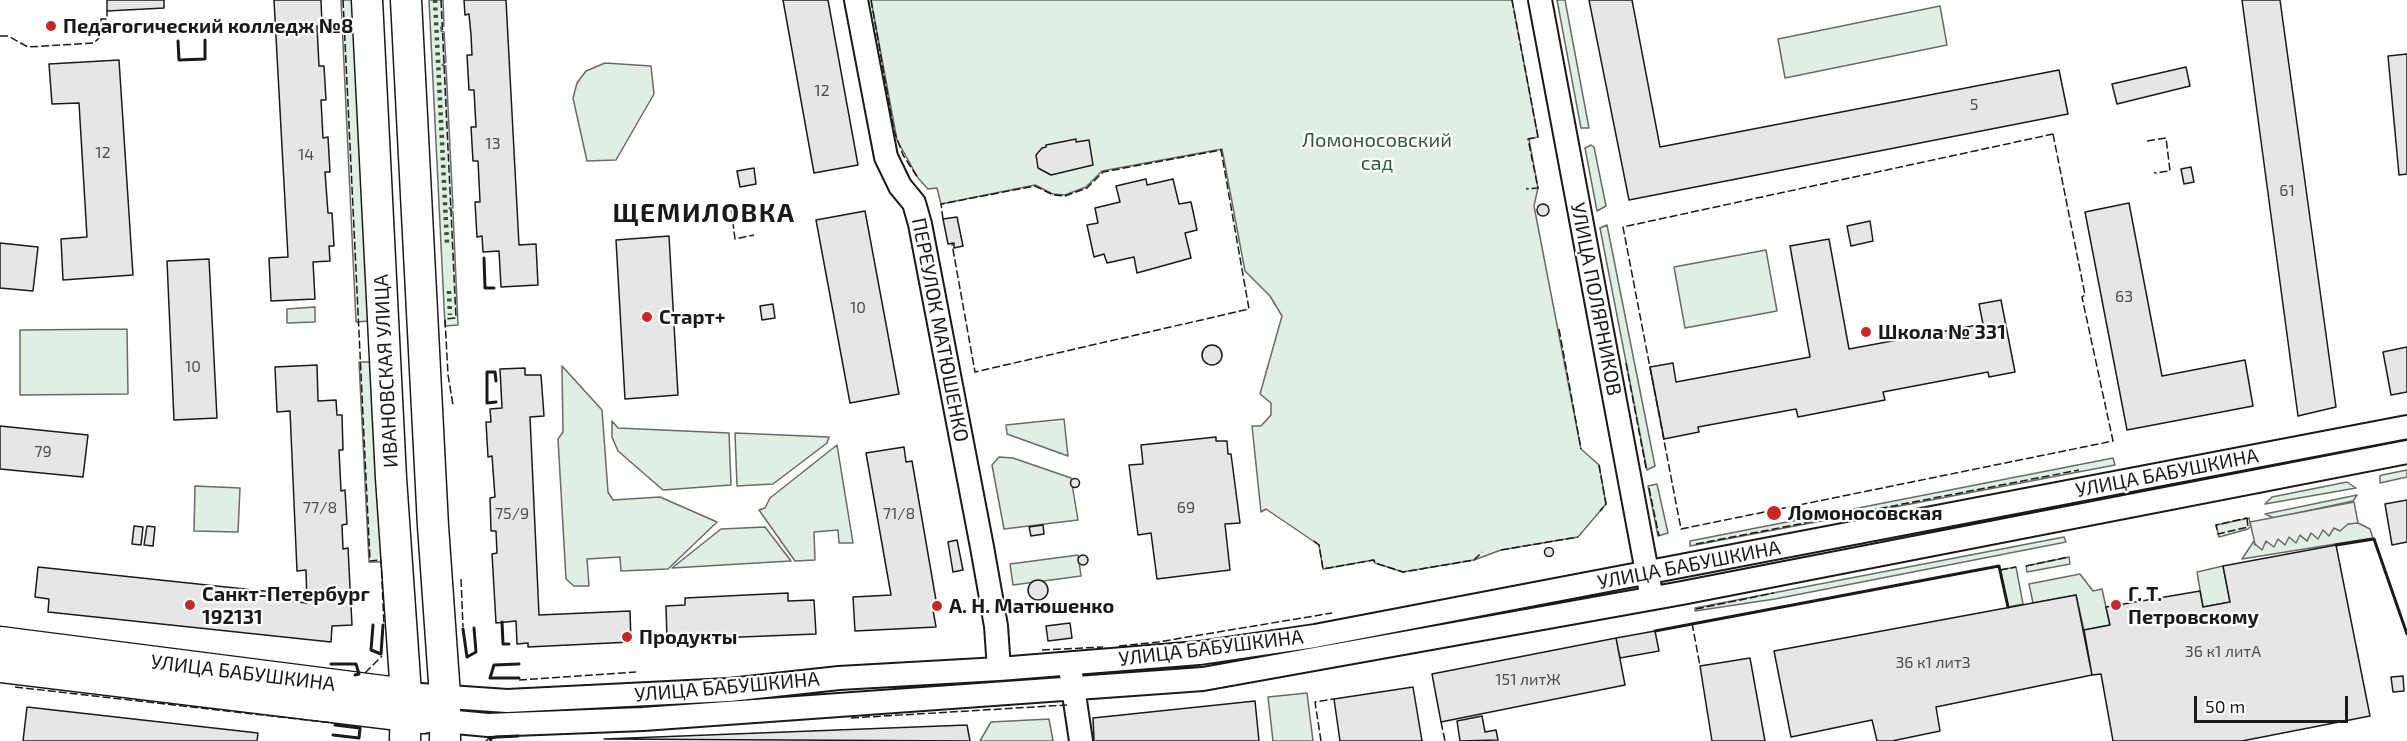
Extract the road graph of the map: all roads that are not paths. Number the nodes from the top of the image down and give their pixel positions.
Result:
1 (367, 0) edge
2 (406, 0) edge
3 (856, 0) edge
4 (1540, 0) edge
5 (2407, 427) edge
6 (2407, 452) edge
7 (1647, 573) junction
8 (1652, 599) junction
9 (0, 642) edge
10 (1070, 664) junction
11 (0, 667) edge
12 (999, 669) junction
13 (1073, 689) junction
14 (406, 717) edge
15 (445, 719) edge
16 (1081, 741) edge

1 - 14 main road, ИВАНОВСКАЯ УЛИЦА
2 - 15 main road, ИВАНОВСКАЯ УЛИЦА
3 - 12 street, ПЕРЕУЛОК МАТЮШЕНКО
4 - 7 street, УЛИЦА ПОЛЯРНИКОВ
5 - 7 street, УЛИЦА БАБУШКИНА
6 - 8 street, УЛИЦА БАБУШКИНА
7 - 8 street, УЛИЦА ПОЛЯРНИКОВ
7 - 10 street, УЛИЦА БАБУШКИНА
8 - 13 street, УЛИЦА БАБУШКИНА
9 - 14 main road, УЛИЦА БАБУШКИНА
10 - 12 street, УЛИЦА БАБУШКИНА
10 - 13 street
11 - 14 main road, УЛИЦА БАБУШКИНА
12 - 15 street, УЛИЦА БАБУШКИНА
13 - 15 street, УЛИЦА БАБУШКИНА
13 - 16 street
14 - 15 main road, УЛИЦА БАБУШКИНА

